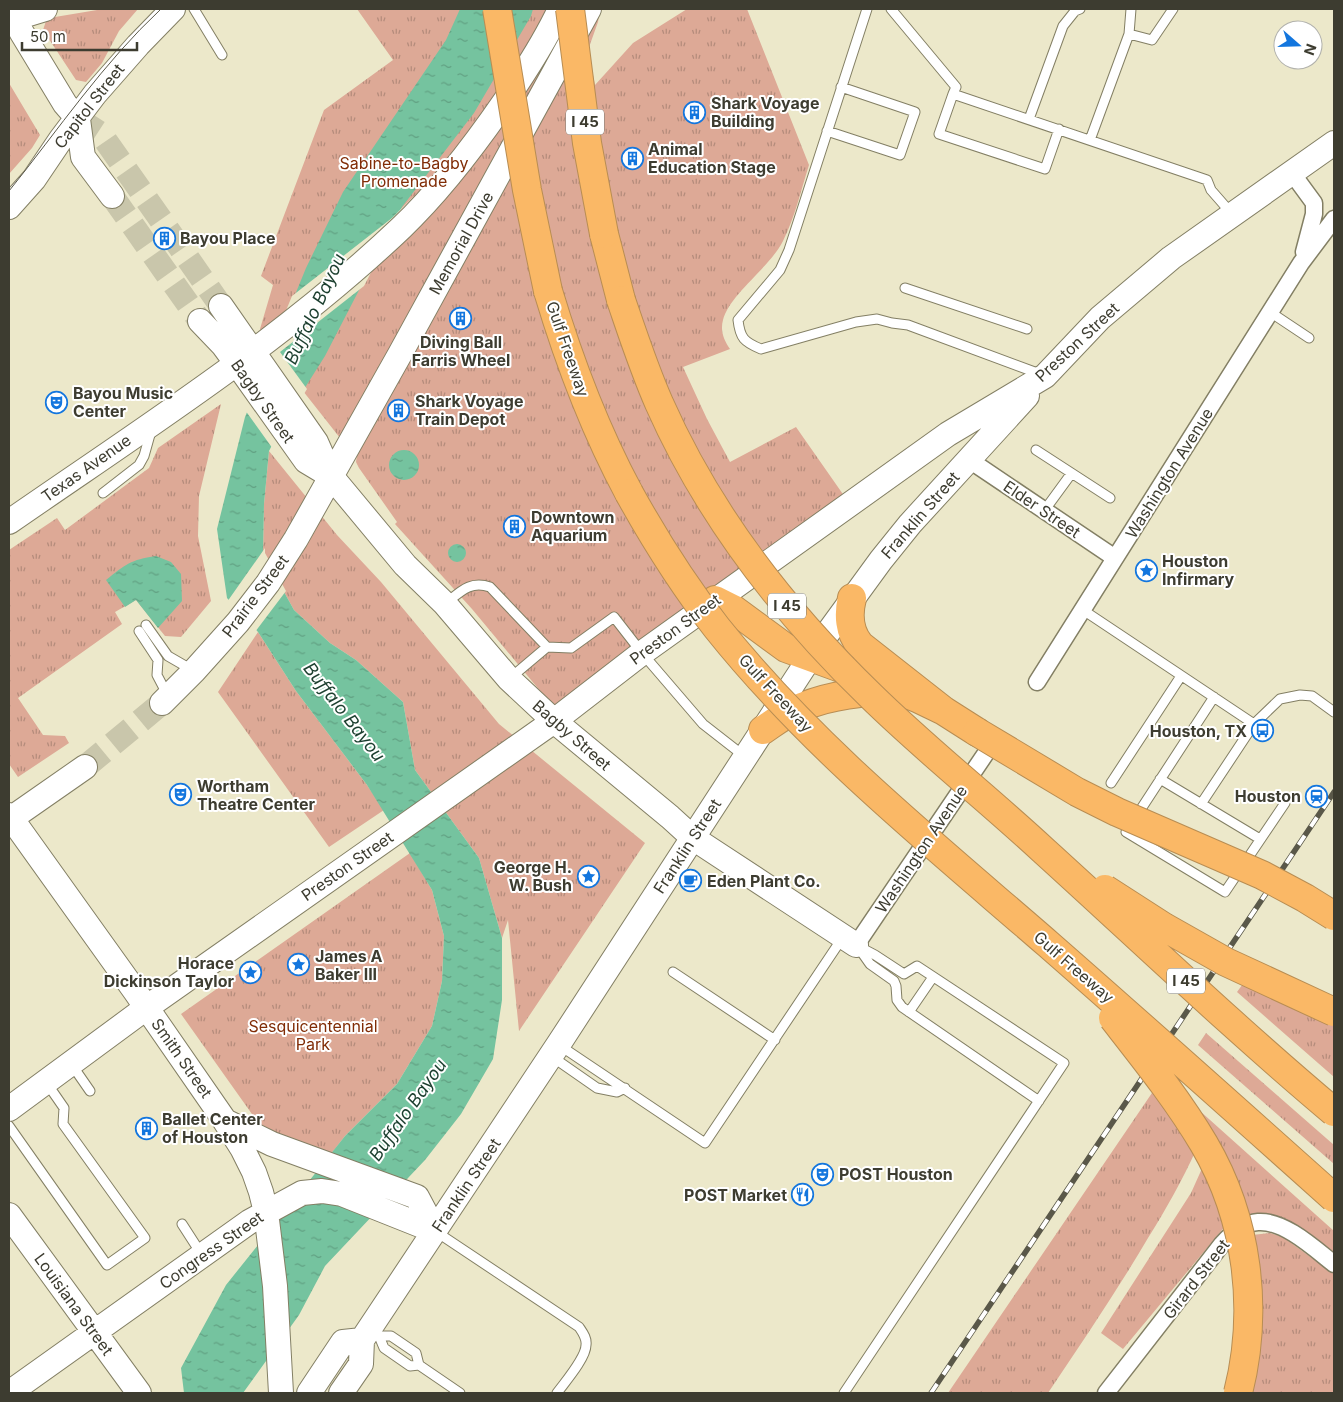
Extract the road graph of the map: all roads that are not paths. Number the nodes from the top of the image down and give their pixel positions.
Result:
1 (45, 9) edge
2 (173, 9) edge
3 (194, 9) edge
4 (497, 9) edge
5 (560, 9) edge
6 (570, 9) edge
7 (588, 9) edge
8 (867, 9) edge
9 (891, 9) edge
10 (1080, 9) edge
11 (1131, 9) edge
12 (1173, 9) edge
13 (11, 16) edge
14 (1129, 34) junction
15 (222, 56) dead end
16 (841, 87) junction
17 (953, 94) junction
18 (78, 119) junction
19 (1029, 119) junction
20 (1059, 129) junction
21 (827, 131) junction
22 (1090, 140) junction
23 (1334, 143) edge
24 (1292, 173) junction
25 (112, 196) tunnel mouth
26 (9, 207) edge
27 (1232, 214) junction
28 (1334, 219) edge
29 (1301, 264) junction
30 (905, 288) dead end
31 (221, 306) tunnel mouth
32 (1270, 312) junction
33 (200, 321) tunnel mouth
34 (1027, 329) dead end
35 (1309, 338) dead end
36 (245, 358) junction
37 (1045, 376) junction
38 (154, 421) junction
39 (1036, 450) dead end
40 (968, 459) junction
41 (1071, 474) junction
42 (331, 476) junction
43 (103, 493) dead end
44 (1110, 498) dead end
45 (1044, 511) junction
46 (9, 522) edge
47 (1116, 558) junction
48 (852, 598) junction
49 (716, 600) junction
50 (444, 604) junction
51 (1083, 610) junction
52 (547, 647) junction
53 (642, 653) junction
54 (810, 656) junction
55 (200, 665) junction
56 (1181, 676) junction
57 (509, 679) junction
58 (1037, 682) dead end
59 (917, 698) junction
60 (1214, 698) junction
61 (165, 699) joint
62 (944, 711) junction
63 (1334, 712) edge
64 (554, 721) junction
65 (1254, 724) junction
66 (762, 730) junction
67 (982, 743) junction
68 (745, 757) junction
69 (85, 767) tunnel mouth
70 (1160, 779) junction
71 (1111, 783) dead end
72 (1285, 803) dead end
73 (1201, 804) junction
74 (10, 818) edge
75 (693, 838) junction
76 (1260, 839) junction
77 (1041, 848) junction
78 (1334, 916) edge
79 (850, 941) junction
80 (1075, 967) junction
81 (673, 972) dead end
82 (933, 977) junction
83 (146, 1008) junction
84 (909, 1012) junction
85 (1334, 1012) edge
86 (775, 1040) junction
87 (554, 1050) junction
88 (71, 1063) junction
89 (46, 1082) junction
90 (625, 1088) junction
91 (90, 1091) dead end
92 (1039, 1100) junction
93 (9, 1109) edge
94 (1334, 1112) edge
95 (225, 1121) junction
96 (9, 1126) edge
97 (1334, 1198) edge
98 (266, 1212) junction
99 (9, 1215) edge
100 (182, 1224) dead end
101 (435, 1231) junction
102 (202, 1255) junction
103 (1334, 1264) edge
104 (94, 1333) junction
105 (370, 1335) junction
106 (419, 1365) junction
107 (311, 1390) edge
108 (9, 1393) edge
109 (139, 1393) edge
110 (281, 1393) edge
111 (340, 1393) edge
112 (460, 1393) edge
113 (557, 1393) edge
114 (844, 1393) edge
115 (1106, 1393) edge
116 (1238, 1393) edge

1 - 13 main road
2 - 18 main road, Capitol Street
3 - 15 lane
4 - 80 highway, Gulf Freeway, bridge
5 - 36 main road
6 - 77 highway, I 45, bridge
7 - 42 main road, Memorial Drive, bridge
8 - 16 lane
9 - 17 lane
10 - 19 lane
11 - 14 lane
12 - 14 lane
13 - 18 main road
14 - 22 lane
16 - 21 lane
16 - 21 lane
17 - 19 lane
17 - 20 lane
18 - 25 main road
18 - 26 main road, Capitol Street
19 - 20 lane
20 - 22 lane
21 - 37 lane
22 - 27 lane
23 - 24 main road, Preston Street
24 - 27 main road, Preston Street
24 - 29 street, Washington Avenue
27 - 37 main road, Preston Street
28 - 29 street, Washington Avenue
29 - 32 street, Washington Avenue
30 - 34 lane
31 - 36 main road, Bagby Street
32 - 35 lane
32 - 47 street, Washington Avenue
33 - 36 main road, Bagby Street
36 - 38 main road, Texas Avenue
36 - 42 main road, Bagby Street
37 - 40 main road, Franklin Street
37 - 49 main road, Preston Street
38 - 43 lane
38 - 46 main road, Texas Avenue
39 - 41 lane
40 - 45 street, Elder Street
40 - 48 main road, Franklin Street
41 - 44 lane
41 - 45 lane
42 - 50 main road, Bagby Street
42 - 55 main road, Prairie Street
45 - 47 street, Elder Street
47 - 51 street, Washington Avenue
48 - 54 main road, Franklin Street
48 - 62 highway
49 - 53 main road, Preston Street
49 - 54 highway
50 - 52 lane
50 - 57 main road, Bagby Street
51 - 56 lane
51 - 58 street, Washington Avenue
52 - 53 lane
52 - 57 lane
53 - 64 main road, Preston Street
53 - 68 lane
54 - 59 highway
54 - 66 main road, Franklin Street
55 - 61 main road, Prairie Street
55 - 61 lane
56 - 60 lane
56 - 71 lane
57 - 64 main road, Bagby Street
59 - 62 highway
59 - 66 highway
60 - 65 lane
60 - 70 lane
62 - 67 highway
63 - 65 lane
64 - 75 main road, Bagby Street
64 - 83 main road, Preston Street
65 - 73 lane
66 - 68 main road, Franklin Street
67 - 78 highway, bridge
67 - 79 street, Washington Avenue
68 - 75 main road, Franklin Street
69 - 74 main road
70 - 73 lane
70 - 76 lane
72 - 76 lane
73 - 76 lane
74 - 83 main road, Smith Street
75 - 79 main road, Bagby Street
75 - 87 main road, Franklin Street
77 - 85 highway, bridge
77 - 94 highway, I 45, bridge
79 - 82 lane
79 - 84 lane
79 - 86 lane
80 - 97 highway, Gulf Freeway, bridge
80 - 116 highway, bridge
81 - 86 lane
82 - 84 lane
82 - 92 lane
83 - 88 main road, Preston Street
83 - 95 main road, Smith Street
84 - 92 lane
86 - 90 lane
87 - 90 lane
87 - 90 lane
87 - 101 main road, Franklin Street
88 - 89 main road, Preston Street
88 - 91 lane
89 - 93 main road, Preston Street
89 - 96 lane
92 - 114 lane
95 - 98 main road, Smith Street
95 - 101 main road
98 - 101 main road, Congress Street
98 - 102 main road, Congress Street
98 - 110 main road, Smith Street
99 - 104 main road, Louisiana Street
100 - 102 lane
101 - 105 main road, Franklin Street
101 - 113 lane
102 - 104 main road, Congress Street
103 - 115 street, Girard Street
104 - 108 main road, Congress Street
104 - 109 main road, Louisiana Street
105 - 106 lane
105 - 106 lane
105 - 107 main road
105 - 111 main road, Franklin Street
106 - 112 lane

